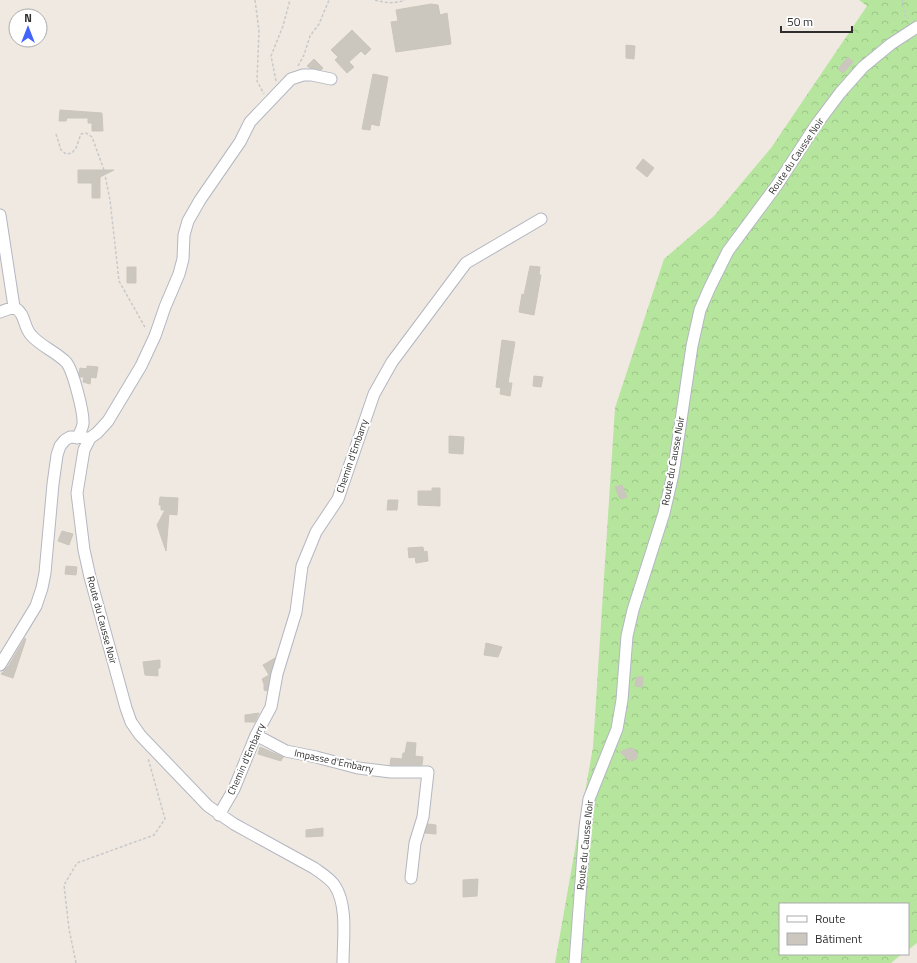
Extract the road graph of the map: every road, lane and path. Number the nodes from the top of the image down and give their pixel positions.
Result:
1 (255, 0) edge
2 (290, 0) edge
3 (329, 0) edge
4 (375, 0) edge
5 (406, 0) edge
6 (902, 0) edge
7 (917, 27) edge
8 (331, 79) dead end
9 (291, 80) junction
10 (278, 93) junction
11 (268, 103) junction
12 (56, 134) dead end
13 (0, 215) edge
14 (541, 219) dead end
15 (14, 307) junction
16 (0, 312) edge
17 (155, 336) junction
18 (77, 438) junction
19 (90, 438) junction
20 (0, 664) edge
21 (256, 735) junction
22 (146, 755) dead end
23 (219, 815) junction
24 (411, 878) dead end
25 (76, 963) edge
26 (343, 963) edge
27 (575, 963) edge

1 - 11 path
2 - 10 path
3 - 9 path
4 - 5 path
6 - 7 path
7 - 27 street, Route du Causse Noir
8 - 9 street
9 - 10 street
10 - 11 street
11 - 17 street
12 - 17 path
13 - 15 street
14 - 21 street, Chemin d'Embarry
15 - 16 street
15 - 18 street
17 - 19 street
18 - 19 street
18 - 20 street
19 - 23 street, Route du Causse Noir
21 - 23 street, Chemin d'Embarry
21 - 24 street, Impasse d'Embarry
22 - 25 path
23 - 26 street, Route du Causse Noir

